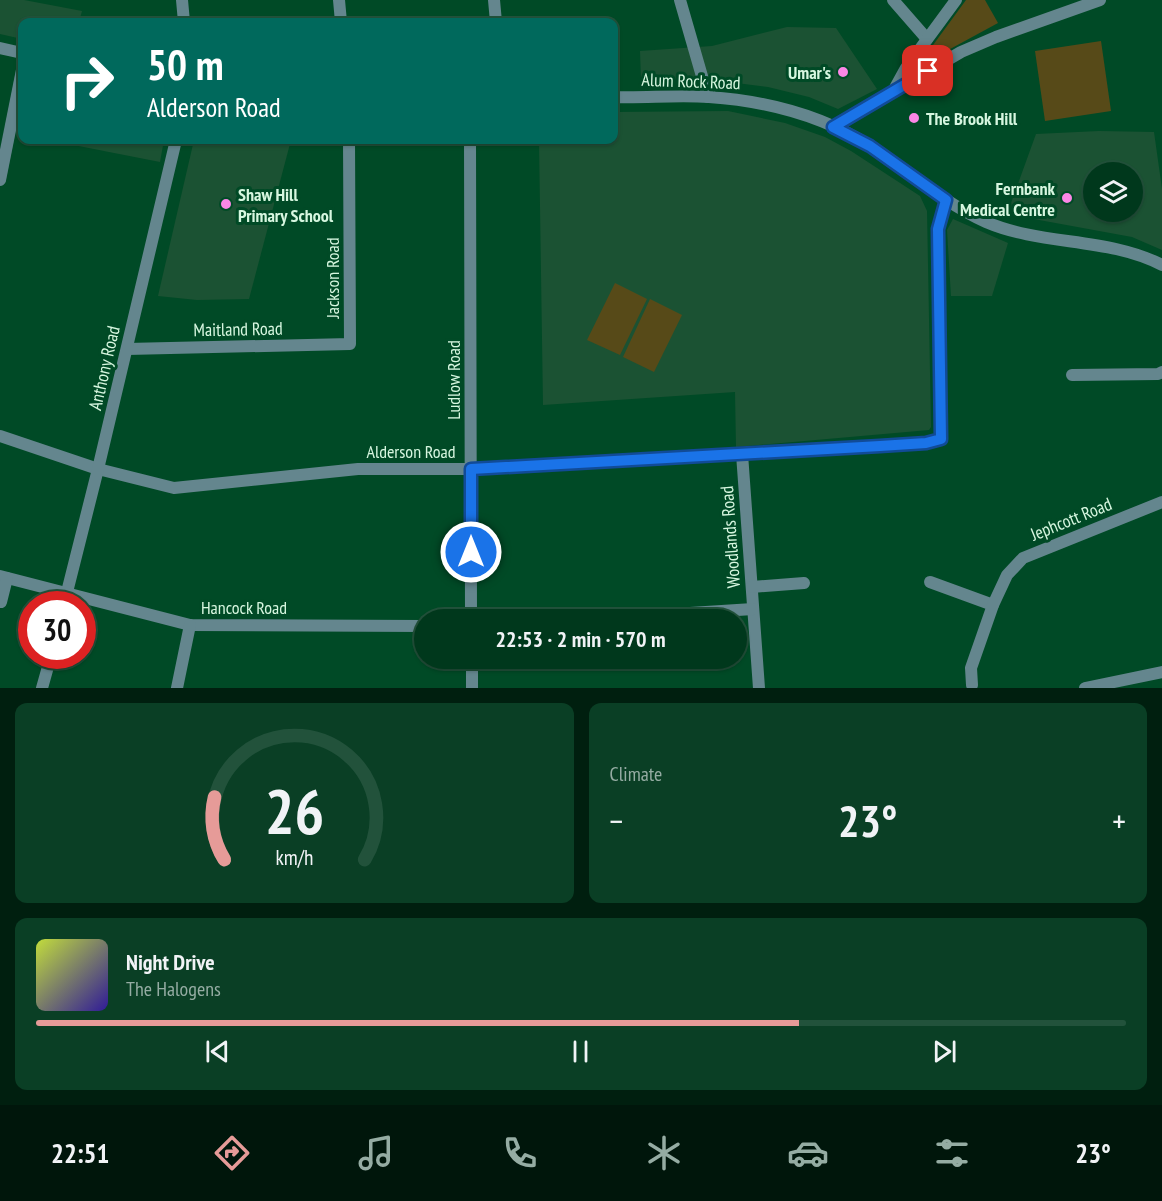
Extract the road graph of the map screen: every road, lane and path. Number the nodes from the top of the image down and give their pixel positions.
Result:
1 (182, 0) edge
2 (339, 0) edge
3 (494, 0) edge
4 (680, 0) edge
5 (893, 0) edge
6 (956, 0) edge
7 (1100, 0) edge
8 (184, 18) edge
9 (341, 18) edge
10 (496, 18) edge
11 (927, 39) junction
12 (0, 48) edge
13 (18, 52) edge
14 (895, 89) junction
15 (18, 90) edge
16 (618, 97) edge
17 (708, 97) junction
18 (833, 127) junction
19 (175, 144) edge
20 (349, 144) edge
21 (471, 144) edge
22 (0, 180) edge
23 (946, 200) junction
24 (1162, 265) edge
25 (350, 344) joint
26 (127, 349) junction
27 (1162, 372) edge
28 (1072, 375) dead end
29 (0, 436) edge
30 (742, 454) junction
31 (98, 469) junction
32 (471, 469) junction
33 (1162, 502) edge
34 (4, 577) edge
35 (930, 582) dead end
36 (804, 583) dead end
37 (752, 587) junction
38 (43, 591) edge
39 (67, 591) edge
40 (1, 602) edge
41 (96, 605) edge
42 (993, 606) junction
43 (471, 609) edge
44 (747, 609) edge
45 (753, 609) junction
46 (190, 625) junction
47 (414, 626) edge
48 (47, 669) edge
49 (472, 669) edge
50 (1162, 672) edge
51 (972, 687) edge
52 (42, 688) edge
53 (177, 688) edge
54 (472, 688) edge
55 (759, 688) edge
56 (1085, 688) edge

1 - 8 street
2 - 9 street
3 - 10 street
4 - 17 street
5 - 11 street
6 - 11 street
7 - 14 street
11 - 14 street
12 - 13 street
14 - 18 street
15 - 22 street
16 - 17 street, Alum Rock Road
17 - 18 street, Alum Rock Road
18 - 23 street, Alum Rock Road
19 - 26 street, Anthony Road
20 - 25 street, Jackson Road
21 - 32 street, Ludlow Road
23 - 24 street, Alum Rock Road
23 - 30 street, Alderson Road
25 - 26 street, Maitland Road
26 - 31 street, Anthony Road
27 - 28 street
29 - 31 street, Alderson Road
30 - 32 street, Alderson Road
30 - 37 street, Woodlands Road
31 - 32 street, Alderson Road
31 - 39 street, Anthony Road
32 - 43 street, Ludlow Road
33 - 42 street, Jephcott Road
34 - 38 street, Hancock Road
34 - 40 street
35 - 42 street
36 - 37 street
37 - 45 street, Woodlands Road
41 - 46 street, Hancock Road
42 - 51 street, Jephcott Road
44 - 45 street
45 - 55 street, Woodlands Road
46 - 47 street, Hancock Road
46 - 53 street
48 - 52 street
49 - 54 street
50 - 56 street

